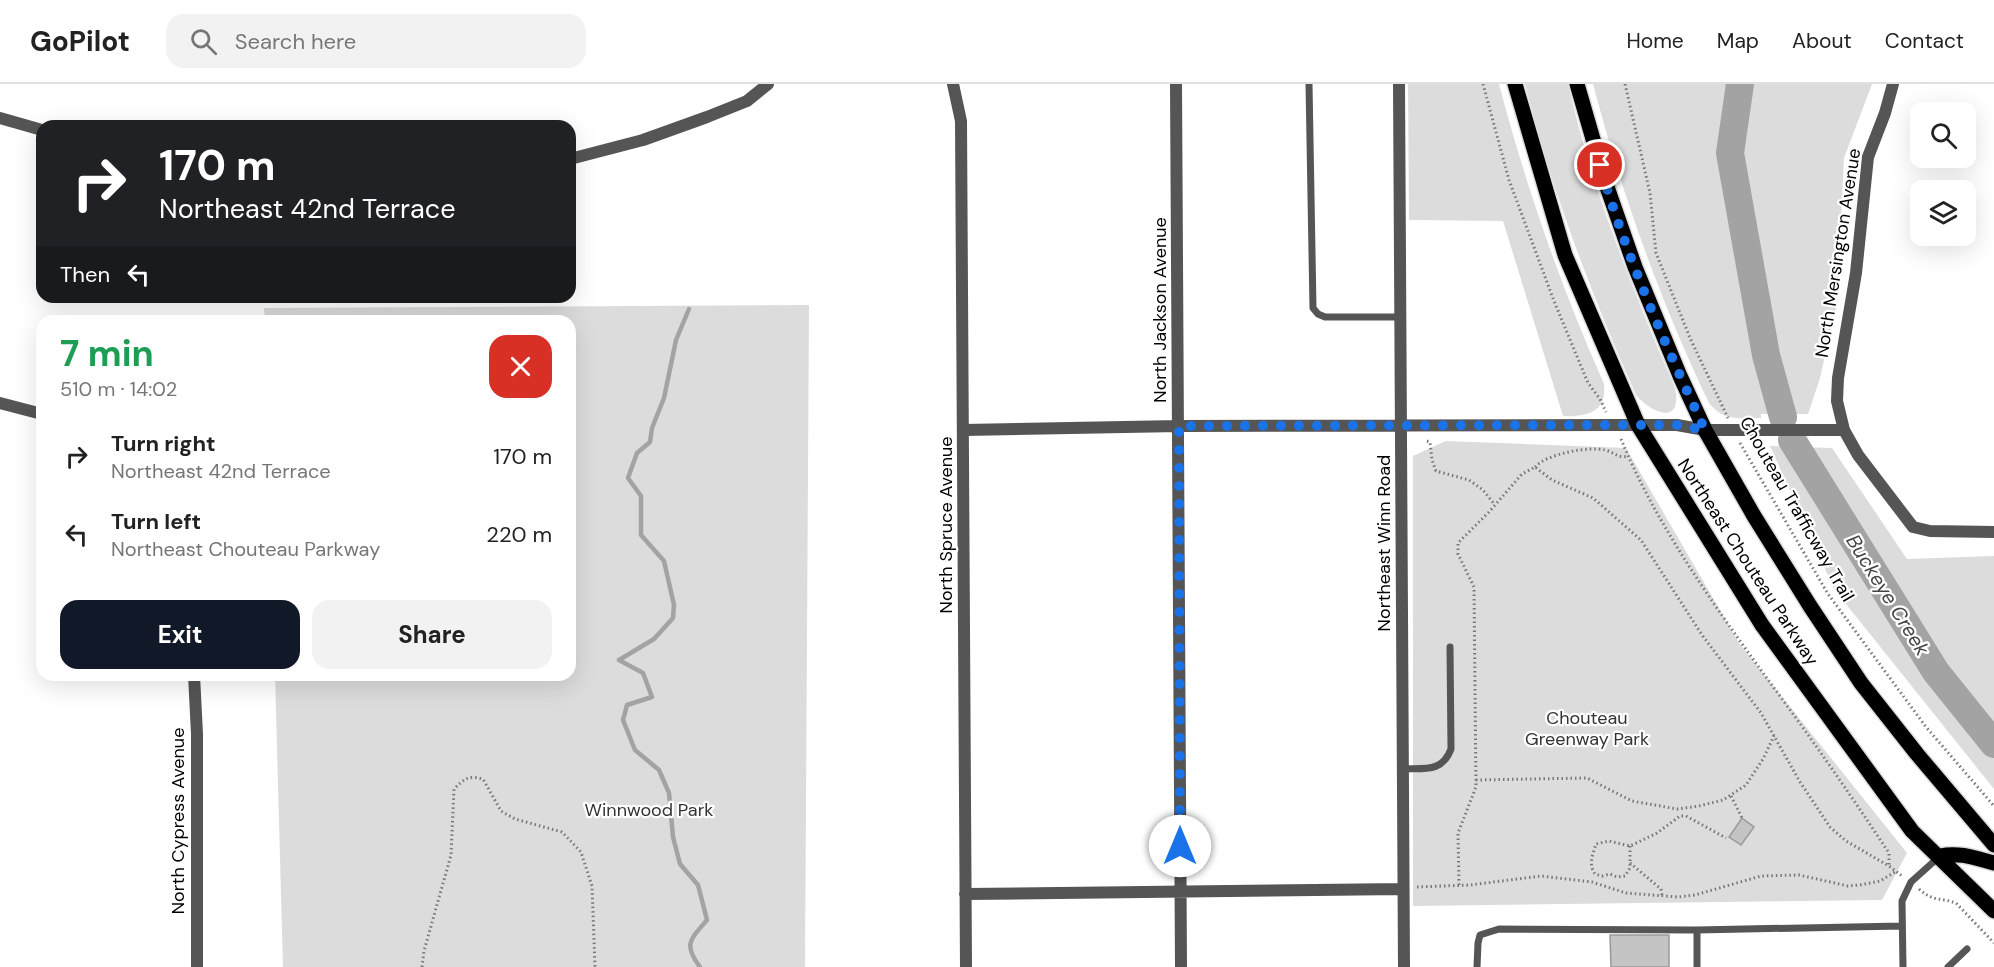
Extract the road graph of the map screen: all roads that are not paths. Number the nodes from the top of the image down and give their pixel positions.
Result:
1 (768, 84) edge
2 (953, 84) edge
3 (1176, 84) edge
4 (1309, 84) edge
5 (1399, 84) edge
6 (1515, 84) edge
7 (1577, 84) edge
8 (1893, 84) edge
9 (0, 118) edge
10 (36, 128) edge
11 (576, 157) edge
12 (1401, 317) junction
13 (0, 403) edge
14 (36, 412) edge
15 (1179, 426) junction
16 (1402, 426) junction
17 (1638, 426) junction
18 (964, 430) junction
19 (1705, 430) junction
20 (1844, 430) junction
21 (1994, 532) edge
22 (1450, 647) dead end
23 (194, 681) edge
24 (1402, 769) junction
25 (1994, 845) edge
26 (1940, 856) junction
27 (1994, 863) edge
28 (1403, 889) junction
29 (1180, 892) junction
30 (965, 894) junction
31 (1994, 911) edge
32 (1901, 926) junction
33 (1696, 930) junction
34 (1967, 949) dead end
35 (197, 967) edge
36 (966, 967) edge
37 (1181, 967) edge
38 (1404, 967) edge
39 (1478, 967) edge
40 (1697, 967) edge
41 (1903, 967) edge
42 (1948, 967) edge

1 - 11 street
2 - 18 street, North Spruce Avenue
3 - 15 street, North Jackson Avenue
4 - 12 lane
5 - 12 street, Northeast Winn Road
6 - 17 main road, Northeast Chouteau Parkway
7 - 19 main road, Northeast Chouteau Parkway
8 - 20 street, North Mersington Avenue
9 - 10 street
12 - 16 street, Northeast Winn Road
13 - 14 street
15 - 16 street
15 - 18 street
15 - 29 street, North Jackson Avenue
16 - 17 street
16 - 24 street, Northeast Winn Road
17 - 19 street
17 - 26 main road, Northeast Chouteau Parkway
18 - 30 street, North Spruce Avenue
19 - 20 street
19 - 25 main road, Northeast Chouteau Parkway
20 - 21 street, North Mersington Avenue
22 - 24 lane
23 - 35 street, North Cypress Avenue
24 - 28 street, Northeast Winn Road
26 - 27 main road
26 - 31 main road, Northeast Chouteau Parkway
26 - 32 lane
28 - 29 street
28 - 38 street, Northeast Winn Road
29 - 30 street
29 - 37 street, North Jackson Avenue
30 - 36 street, North Spruce Avenue
32 - 33 lane
32 - 41 lane
33 - 39 lane
33 - 40 lane
34 - 42 lane

